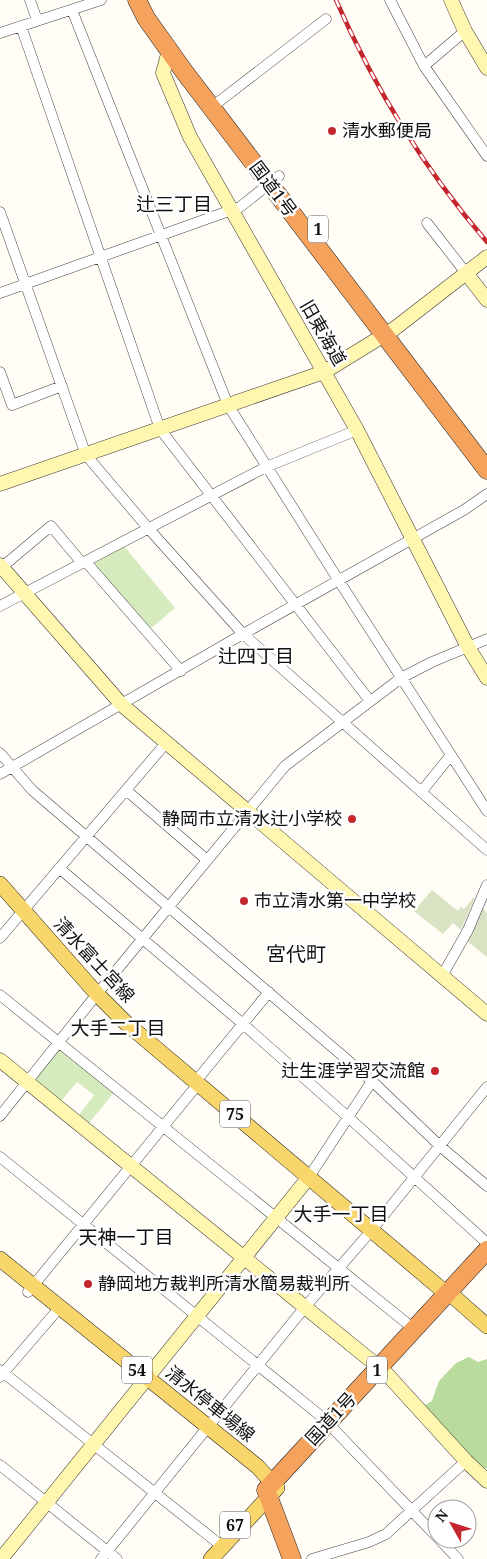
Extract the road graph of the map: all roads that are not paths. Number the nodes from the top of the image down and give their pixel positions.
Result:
1 (30, 0) edge
2 (102, 0) edge
3 (390, 0) edge
4 (451, 0) edge
5 (146, 1) edge
6 (72, 10) junction
7 (326, 19) dead end
8 (37, 20) junction
9 (21, 26) junction
10 (465, 31) junction
11 (0, 33) edge
12 (168, 48) junction
13 (424, 66) junction
14 (487, 68) edge
15 (217, 104) junction
16 (487, 156) edge
17 (274, 180) junction
18 (230, 211) junction
19 (0, 212) edge
20 (427, 223) dead end
21 (161, 234) junction
22 (101, 256) junction
23 (487, 257) edge
24 (466, 273) junction
25 (25, 284) junction
26 (0, 293) edge
27 (487, 300) edge
28 (389, 332) junction
29 (0, 372) edge
30 (324, 372) junction
31 (62, 386) junction
32 (228, 405) junction
33 (160, 429) junction
34 (357, 430) junction
35 (487, 452) edge
36 (86, 455) junction
37 (266, 467) junction
38 (487, 470) edge
39 (0, 484) edge
40 (487, 494) edge
41 (212, 495) junction
42 (148, 528) junction
43 (412, 539) junction
44 (84, 562) junction
45 (1, 566) edge
46 (339, 581) junction
47 (24, 593) junction
48 (295, 605) junction
49 (0, 606) edge
50 (243, 634) junction
51 (487, 639) edge
52 (468, 647) junction
53 (181, 671) junction
54 (401, 678) junction
55 (487, 678) edge
56 (370, 701) junction
57 (122, 705) junction
58 (343, 723) junction
59 (166, 743) junction
60 (0, 752) edge
61 (451, 755) junction
62 (12, 767) junction
63 (0, 774) edge
64 (126, 790) junction
65 (422, 791) junction
66 (487, 810) edge
67 (247, 812) junction
68 (86, 837) junction
69 (487, 850) edge
70 (207, 860) junction
71 (59, 868) junction
72 (0, 884) edge
73 (487, 885) edge
74 (168, 906) junction
75 (23, 910) junction
76 (0, 938) edge
77 (141, 939) junction
78 (442, 976) junction
79 (269, 992) junction
80 (96, 994) junction
81 (0, 995) edge
82 (487, 1014) edge
83 (242, 1024) junction
84 (58, 1042) junction
85 (0, 1060) edge
86 (372, 1081) junction
87 (26, 1082) junction
88 (197, 1083) junction
89 (486, 1091) edge
90 (0, 1116) edge
91 (348, 1117) junction
92 (163, 1126) junction
93 (440, 1146) junction
94 (0, 1157) edge
95 (131, 1167) junction
96 (309, 1177) junction
97 (414, 1177) junction
98 (487, 1186) edge
99 (276, 1218) junction
100 (84, 1225) junction
101 (371, 1231) junction
102 (487, 1243) edge
103 (487, 1250) edge
104 (244, 1258) junction
105 (0, 1259) edge
106 (487, 1262) edge
107 (338, 1268) junction
108 (0, 1269) edge
109 (31, 1289) junction
110 (450, 1296) junction
111 (305, 1307) junction
112 (55, 1313) junction
113 (197, 1316) junction
114 (487, 1326) edge
115 (414, 1329) junction
116 (258, 1365) junction
117 (382, 1369) junction
118 (1, 1373) edge
119 (145, 1381) junction
120 (331, 1425) junction
121 (206, 1430) junction
122 (94, 1444) junction
123 (466, 1461) junction
124 (0, 1465) edge
125 (487, 1481) edge
126 (271, 1489) junction
127 (155, 1493) junction
128 (47, 1503) junction
129 (412, 1510) junction
130 (427, 1526) edge
131 (218, 1543) junction
132 (448, 1549) edge
133 (104, 1555) edge
134 (1, 1559) edge
135 (116, 1559) edge
136 (202, 1559) edge
137 (211, 1559) edge
138 (292, 1559) edge
139 (302, 1559) edge
140 (312, 1559) edge
141 (458, 1559) edge

1 - 8 street
2 - 6 street
3 - 13 street
4 - 10 street
5 - 12 highway, 国道1号 / 1
5 - 15 highway, 国道1号 / 1
6 - 8 street
6 - 21 street
7 - 15 street
8 - 9 street
9 - 11 street
9 - 22 street
10 - 13 street
10 - 14 street
12 - 15 highway, 国道1号 / 1
12 - 18 street, 旧東海道
13 - 16 street
15 - 17 highway, 国道1号 / 1
17 - 18 street
17 - 28 highway, 国道1号 / 1
18 - 21 street
18 - 30 street, 旧東海道
19 - 25 street
20 - 24 street
21 - 22 street
21 - 32 street
22 - 25 street
22 - 33 street
23 - 24 street
24 - 27 street
24 - 28 street
25 - 26 street
25 - 31 street
28 - 30 street
28 - 35 highway, 国道1号 / 1
28 - 38 highway, 国道1号 / 1
29 - 31 street
30 - 32 street
30 - 34 street, 旧東海道
31 - 36 street
32 - 33 street
32 - 37 street
33 - 36 street
33 - 41 street
34 - 37 street
34 - 43 street, 旧東海道
36 - 39 street
36 - 42 street
37 - 41 street
37 - 46 street
40 - 43 street
41 - 42 street
41 - 48 street
42 - 44 street
42 - 50 street
43 - 46 street
43 - 52 street, 旧東海道
44 - 45 street
44 - 47 street
44 - 53 street
45 - 47 street
46 - 48 street
46 - 54 street
47 - 49 street
47 - 57 street
48 - 50 street
48 - 56 street
50 - 53 street
50 - 58 street
51 - 52 street
52 - 54 street
52 - 55 street, 旧東海道
53 - 57 street
54 - 56 street
54 - 61 street
56 - 58 street
57 - 59 street
57 - 62 street
58 - 65 street
58 - 67 street
59 - 64 street
59 - 67 street
60 - 62 street
61 - 65 street
61 - 66 street
62 - 63 street
62 - 68 street
64 - 68 street
64 - 70 street
65 - 69 street
67 - 70 street
67 - 78 street
68 - 71 street
68 - 74 street
70 - 74 street
71 - 75 street
71 - 77 street
72 - 75 main road, 清水富士宮線 / 75
73 - 78 street
74 - 77 street
74 - 79 street
75 - 76 street
75 - 80 main road, 清水富士宮線 / 75
77 - 80 street
77 - 83 street
78 - 82 street
79 - 83 street
79 - 86 street
80 - 84 street
80 - 88 main road, 清水富士宮線 / 75
81 - 84 street
83 - 88 street
83 - 91 street
84 - 87 street
84 - 92 street
85 - 87 street
86 - 91 street
86 - 93 street
87 - 90 street
87 - 95 street
88 - 92 street
88 - 96 main road, 清水富士宮線 / 75
89 - 93 street
91 - 96 street
91 - 97 street
92 - 95 street
92 - 99 street
93 - 97 street
93 - 98 street
94 - 100 street
95 - 100 street
95 - 104 street
96 - 99 street
96 - 101 main road, 清水富士宮線 / 75
97 - 101 street
97 - 102 street
99 - 104 street
99 - 107 street
100 - 109 street
100 - 113 street
101 - 107 street
101 - 110 main road, 清水富士宮線 / 75
103 - 110 highway, 国道1号 / 1
104 - 111 street
104 - 113 street
105 - 109 main road, 清水停車場線 / 54
106 - 110 highway, 国道1号 / 1
107 - 111 street
107 - 115 street
108 - 109 main road, 清水停車場線 / 54
109 - 112 main road, 清水停車場線 / 54
109 - 119 main road, 清水停車場線 / 54
110 - 114 main road, 清水富士宮線 / 75
110 - 115 highway, 国道1号 / 1
110 - 117 highway, 国道1号 / 1
111 - 116 street
111 - 117 street
112 - 118 street
112 - 119 main road, 清水停車場線 / 54
113 - 116 street
113 - 119 street
115 - 117 highway, 国道1号 / 1
116 - 120 street
116 - 121 street
117 - 120 highway, 国道1号 / 1
117 - 123 street
118 - 122 street
119 - 121 main road, 清水停車場線 / 54
119 - 122 street
120 - 126 highway, 国道1号 / 1
120 - 129 street
121 - 126 main road, 清水停車場線 / 54
121 - 127 street
122 - 127 street
122 - 128 street
123 - 125 street
123 - 129 street
124 - 128 street
126 - 131 main road, 67
126 - 137 main road, 67
126 - 138 highway
126 - 139 highway
127 - 131 street
127 - 133 street
128 - 133 street
128 - 134 street
129 - 130 street
129 - 140 street
131 - 136 main road, 67
132 - 141 street
133 - 135 street

